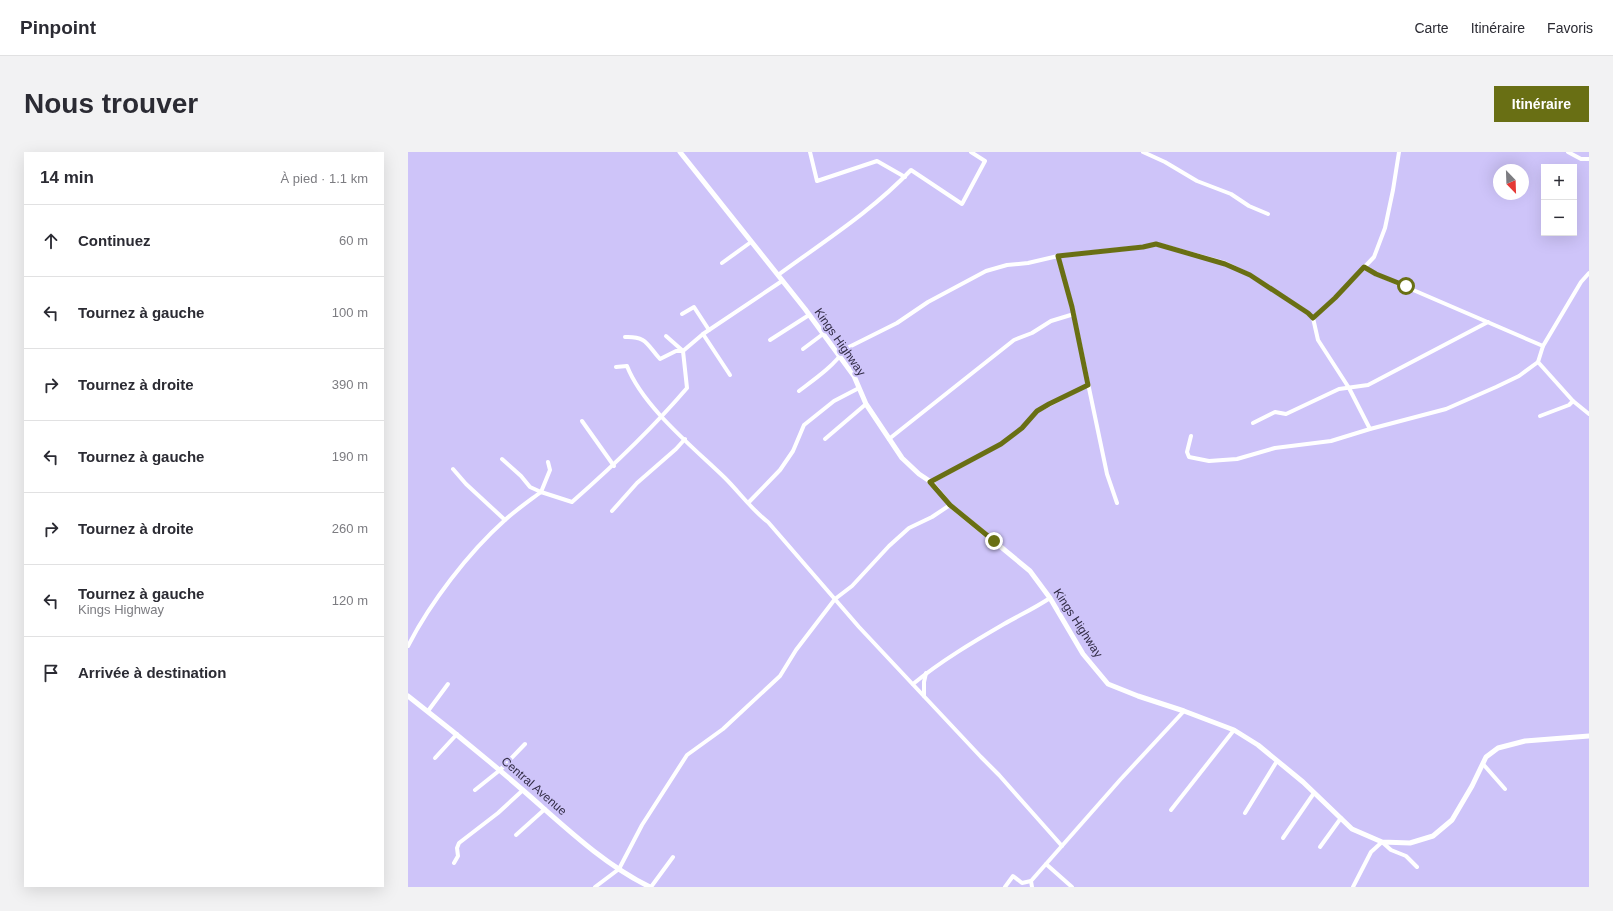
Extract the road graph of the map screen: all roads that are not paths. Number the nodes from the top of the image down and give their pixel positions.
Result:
1 (680, 152) edge
2 (810, 152) edge
3 (971, 152) edge
4 (1143, 152) edge
5 (1157, 152) edge
6 (1399, 152) edge
7 (1568, 152) edge
8 (1154, 157) junction
9 (1589, 159) edge
10 (904, 177) junction
11 (1268, 214) dead end
12 (751, 242) junction
13 (1058, 256) junction
14 (722, 263) dead end
15 (1364, 267) junction
16 (1589, 273) edge
17 (778, 276) junction
18 (782, 281) junction
19 (682, 314) dead end
20 (1074, 314) junction
21 (809, 315) junction
22 (1313, 318) junction
23 (1488, 322) junction
24 (709, 330) junction
25 (703, 334) junction
26 (823, 334) junction
27 (666, 336) dead end
28 (625, 337) dead end
29 (770, 340) dead end
30 (1543, 346) junction
31 (803, 349) dead end
32 (683, 351) junction
33 (840, 357) junction
34 (1538, 362) junction
35 (616, 367) dead end
36 (730, 375) dead end
37 (1088, 385) junction
38 (859, 388) junction
39 (1349, 388) junction
40 (799, 391) dead end
41 (1573, 401) junction
42 (866, 404) junction
43 (1589, 414) edge
44 (1540, 416) dead end
45 (661, 418) junction
46 (582, 421) dead end
47 (1253, 423) dead end
48 (1370, 429) junction
49 (1191, 436) dead end
50 (825, 438) dead end
51 (685, 439) junction
52 (889, 439) junction
53 (502, 459) dead end
54 (548, 462) dead end
55 (614, 466) junction
56 (453, 469) dead end
57 (930, 482) junction
58 (541, 492) junction
59 (748, 502) junction
60 (1117, 503) dead end
61 (950, 505) junction
62 (612, 511) dead end
63 (505, 520) junction
64 (1050, 598) junction
65 (835, 599) junction
66 (408, 646) edge
67 (927, 673) junction
68 (448, 684) dead end
69 (913, 684) junction
70 (408, 696) edge
71 (924, 697) junction
72 (1184, 710) junction
73 (428, 711) junction
74 (1234, 730) junction
75 (457, 734) junction
76 (1589, 736) edge
77 (524, 744) dead end
78 (435, 758) dead end
79 (1277, 761) junction
80 (1483, 764) junction
81 (500, 770) junction
82 (1505, 789) dead end
83 (475, 790) dead end
84 (523, 790) junction
85 (1314, 793) junction
86 (545, 809) junction
87 (1171, 810) dead end
88 (1245, 813) dead end
89 (1341, 818) junction
90 (516, 835) dead end
91 (1283, 838) dead end
92 (1382, 842) junction
93 (1062, 846) junction
94 (1320, 848) dead end
95 (673, 857) dead end
96 (454, 863) dead end
97 (1046, 864) junction
98 (1417, 867) dead end
99 (619, 869) junction
100 (1031, 881) junction
101 (595, 887) edge
102 (650, 887) edge
103 (1005, 887) edge
104 (1032, 887) edge
105 (1072, 887) edge
106 (1353, 887) edge

1 - 12 street, Kings Highway
2 - 10 street
3 - 10 street
4 - 8 street
5 - 8 street
6 - 15 street
7 - 9 street
8 - 11 street
10 - 17 street
12 - 14 street
12 - 17 street, Kings Highway
13 - 20 street
13 - 22 street
13 - 33 street
15 - 22 street
15 - 23 street
16 - 30 street
17 - 18 street, Kings Highway
18 - 21 street, Kings Highway
18 - 24 street
19 - 24 street
20 - 37 street
20 - 52 street
21 - 26 street, Kings Highway
21 - 29 street
22 - 39 street
23 - 30 street
23 - 39 street
24 - 25 street
25 - 32 street
25 - 36 street
26 - 31 street
26 - 33 street, Kings Highway
27 - 32 street
28 - 32 street
30 - 34 street
32 - 45 street
33 - 38 street, Kings Highway
33 - 40 street
34 - 41 street
34 - 48 street
35 - 45 street
37 - 57 street
37 - 60 street
38 - 42 street, Kings Highway
38 - 59 street
39 - 47 street
39 - 48 street
41 - 43 street
41 - 44 street
42 - 50 street
42 - 52 street, Kings Highway
45 - 51 street
45 - 55 street
46 - 55 street
48 - 49 street
51 - 59 street
51 - 62 street
52 - 57 street, Kings Highway
53 - 58 street
54 - 58 street
55 - 58 street
56 - 63 street
57 - 61 street, Kings Highway
58 - 63 street
59 - 65 street
61 - 64 street, Kings Highway
61 - 65 street
63 - 66 street
64 - 67 street
64 - 72 street, Kings Highway
65 - 69 street
65 - 99 street
67 - 69 street
67 - 71 street
68 - 73 street
69 - 71 street
70 - 73 street, Central Avenue
71 - 93 street
72 - 74 street, Kings Highway
72 - 93 street
73 - 75 street, Central Avenue
74 - 79 street, Kings Highway
74 - 87 street
75 - 78 street
75 - 81 street, Central Avenue
76 - 80 street, Kings Highway
77 - 81 street
79 - 85 street, Kings Highway
79 - 88 street
80 - 82 street
80 - 92 street, Kings Highway
81 - 83 street
81 - 84 street, Central Avenue
84 - 86 street, Central Avenue
84 - 96 street
85 - 89 street, Kings Highway
85 - 91 street
86 - 90 street
86 - 99 street, Central Avenue
89 - 92 street, Kings Highway
89 - 94 street
92 - 98 street
92 - 106 street
93 - 97 street
95 - 102 street
97 - 100 street
97 - 105 street
99 - 101 street
99 - 102 street, Central Avenue
100 - 103 street
100 - 104 street

